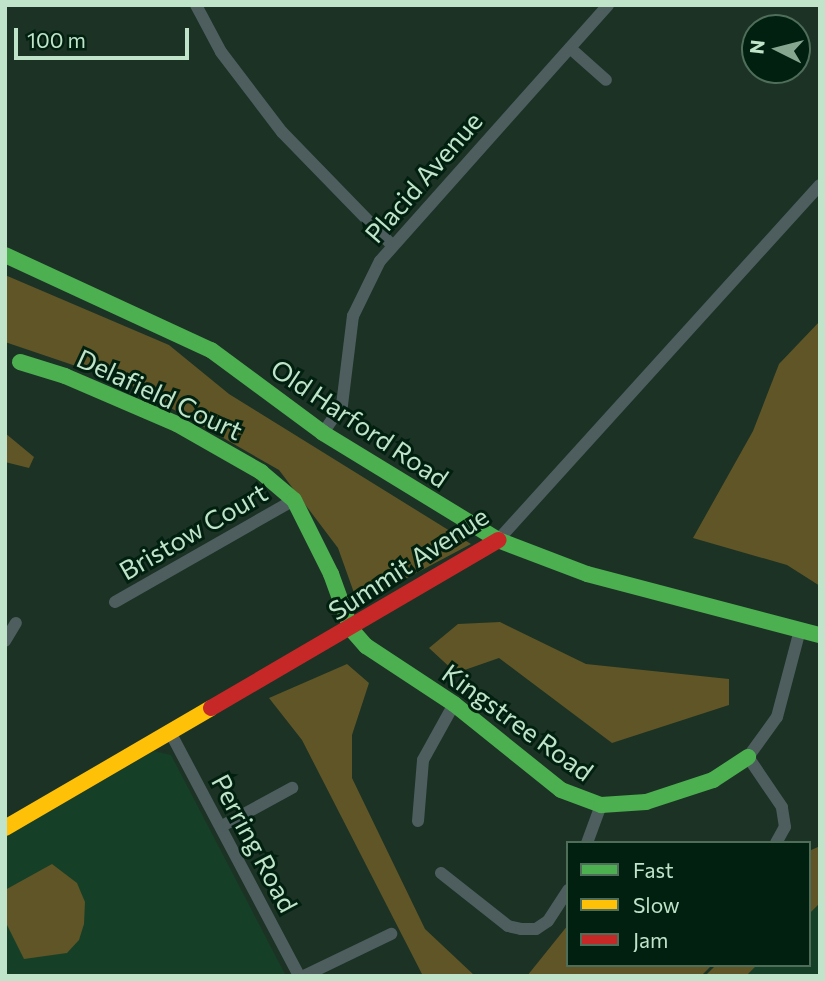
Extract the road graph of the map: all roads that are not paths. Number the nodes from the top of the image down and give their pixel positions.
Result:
1 (195, 5) edge
2 (608, 5) edge
3 (570, 48) junction
4 (606, 80) dead end
5 (820, 185) edge
6 (391, 244) junction
7 (5, 255) edge
8 (20, 362) dead end
9 (323, 433) junction
10 (294, 500) junction
11 (498, 540) junction
12 (115, 602) dead end
13 (16, 623) dead end
14 (351, 629) junction
15 (800, 630) junction
16 (820, 635) edge
17 (5, 641) edge
18 (454, 704) junction
19 (170, 732) junction
20 (748, 757) junction
21 (292, 788) dead end
22 (601, 806) junction
23 (418, 821) dead end
24 (222, 826) junction
25 (5, 828) edge
26 (588, 841) edge
27 (777, 841) edge
28 (441, 873) dead end
29 (566, 893) edge
30 (391, 934) dead end
31 (302, 976) edge

1 - 6 street
2 - 3 street, Placid Avenue
3 - 4 street
3 - 6 street, Placid Avenue
5 - 11 street, Summit Avenue
6 - 9 street, Placid Avenue
7 - 9 street, Old Harford Road
8 - 10 street, Delafield Court
9 - 11 street, Old Harford Road
10 - 12 street, Bristow Court
10 - 14 street, Delafield Court
11 - 14 street, Summit Avenue
11 - 15 street, Old Harford Road
13 - 17 street
14 - 18 street, Kingstree Road
14 - 19 street, Summit Avenue
15 - 16 street, Old Harford Road
15 - 20 street
18 - 22 street, Kingstree Road
18 - 23 street
19 - 24 street, Perring Road
19 - 25 street, Summit Avenue
20 - 22 street, Kingstree Road
20 - 27 street
21 - 24 street
22 - 26 street
24 - 31 street, Perring Road
28 - 29 street
30 - 31 street

